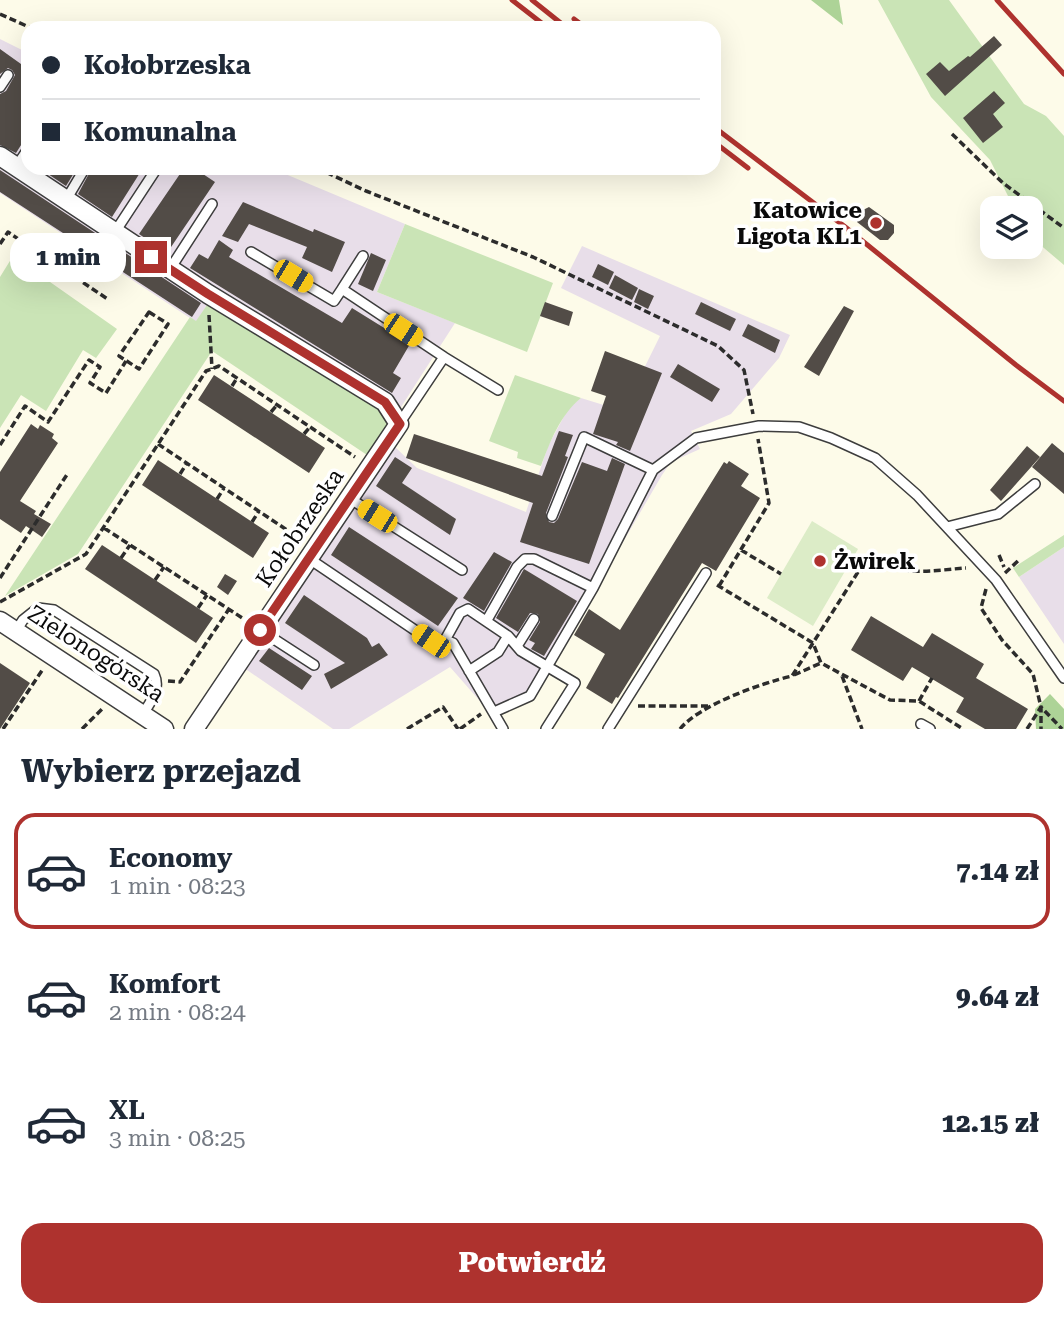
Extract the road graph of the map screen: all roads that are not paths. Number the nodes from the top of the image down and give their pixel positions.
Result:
1 (8, 75) dead end
2 (0, 87) edge
3 (0, 156) edge
4 (21, 160) edge
5 (16, 167) junction
6 (21, 170) edge
7 (28, 175) edge
8 (81, 175) edge
9 (152, 175) edge
10 (66, 200) junction
11 (212, 204) dead end
12 (115, 232) junction
13 (251, 252) dead end
14 (363, 256) dead end
15 (170, 269) junction
16 (342, 289) junction
17 (444, 357) junction
18 (498, 390) dead end
19 (400, 424) junction
20 (653, 470) junction
21 (1035, 484) dead end
22 (349, 498) junction
23 (552, 516) dead end
24 (947, 527) junction
25 (312, 553) junction
26 (462, 570) dead end
27 (705, 574) road end
28 (593, 588) junction
29 (534, 619) dead end
30 (487, 620) junction
31 (0, 621) edge
32 (260, 630) junction
33 (16, 631) junction
34 (508, 636) junction
35 (431, 641) dead end
36 (517, 646) junction
37 (314, 665) dead end
38 (547, 666) junction
39 (469, 671) junction
40 (1064, 677) edge
41 (492, 710) junction
42 (143, 714) junction
43 (921, 724) dead end
44 (164, 729) edge
45 (194, 729) edge
46 (503, 729) edge
47 (546, 729) edge
48 (608, 729) edge
49 (930, 729) edge

1 - 2 lane
3 - 5 street
4 - 5 lane
5 - 6 street
7 - 10 street
8 - 10 lane
9 - 12 lane
10 - 12 street
11 - 15 lane
12 - 15 street
13 - 16 lane
14 - 16 lane
15 - 19 street
16 - 17 lane
17 - 18 lane
17 - 19 lane
19 - 22 street, Kołobrzeska
20 - 23 lane
20 - 24 lane
20 - 28 lane
21 - 24 lane
22 - 25 street, Kołobrzeska
22 - 26 lane
24 - 40 lane
25 - 32 street, Kołobrzeska
25 - 35 lane
27 - 48 lane
28 - 30 lane
28 - 38 lane
29 - 36 lane
30 - 34 lane
30 - 39 lane
31 - 33 street, Zielonogórska
32 - 37 lane
32 - 45 street, Kołobrzeska
33 - 42 street, Zielonogórska
33 - 42 lane
34 - 36 lane
34 - 39 lane
36 - 38 lane
38 - 41 lane
38 - 47 lane
39 - 41 lane
41 - 46 lane
42 - 44 street, Zielonogórska
43 - 49 lane

